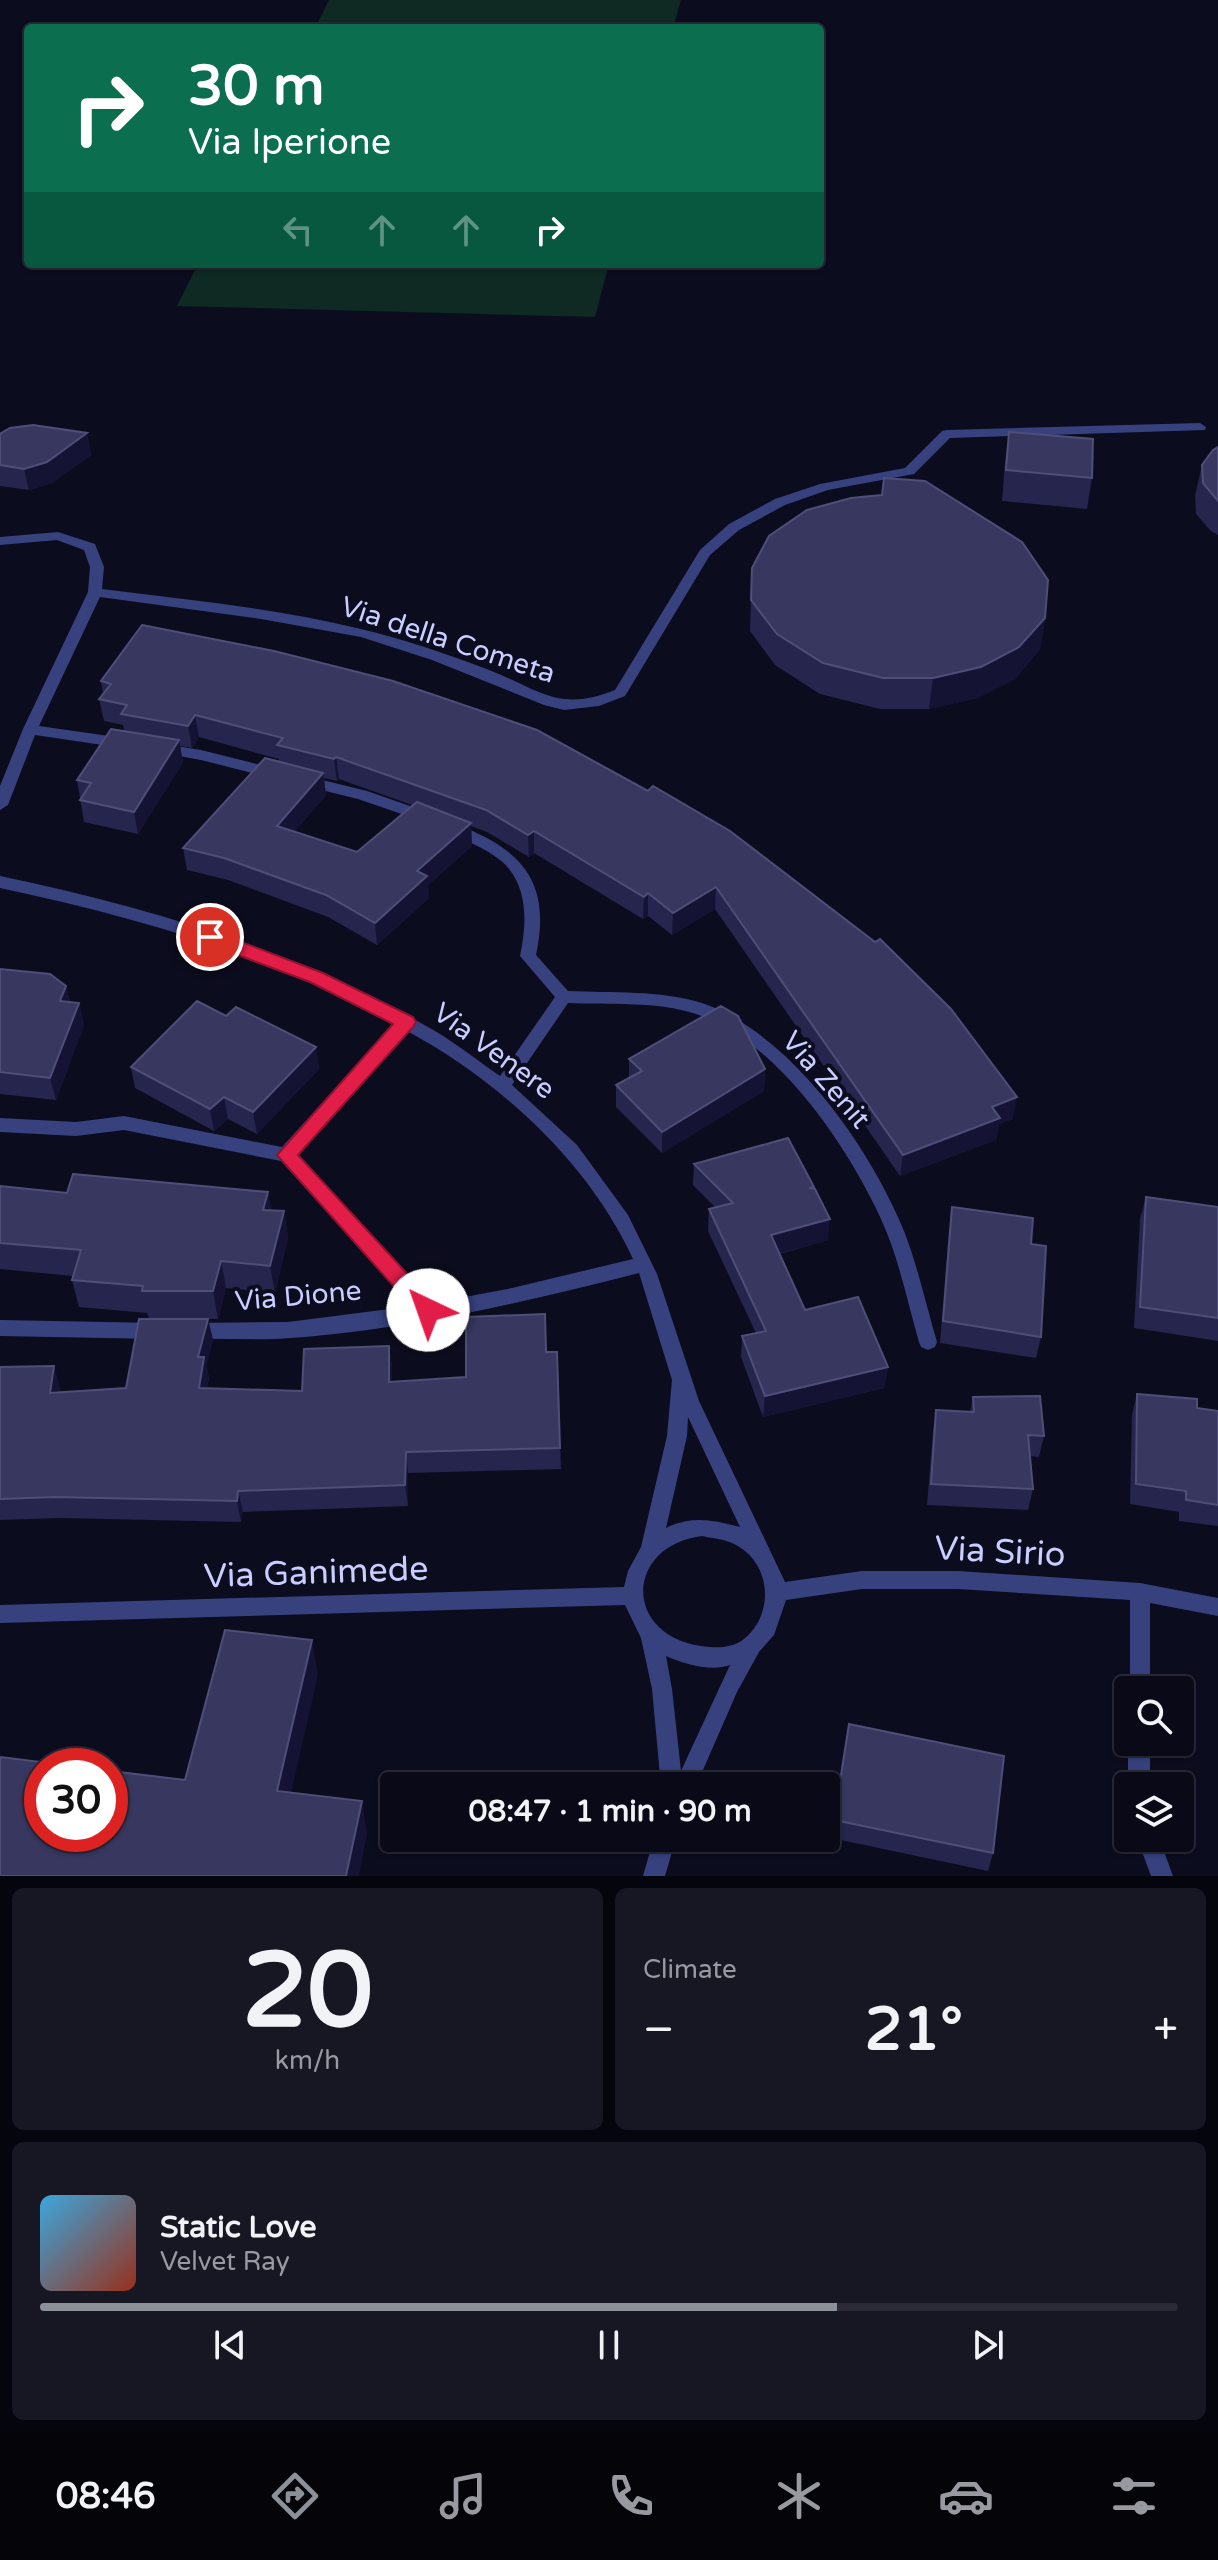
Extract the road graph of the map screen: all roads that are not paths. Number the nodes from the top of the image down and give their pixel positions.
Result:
1 (1200, 427) dead end
2 (0, 541) edge
3 (95, 592) junction
4 (30, 729) junction
5 (0, 805) edge
6 (0, 882) edge
7 (564, 997) junction
8 (406, 1022) junction
9 (502, 1086) junction
10 (0, 1125) edge
11 (286, 1155) junction
12 (644, 1264) junction
13 (428, 1310) junction
14 (0, 1328) edge
15 (928, 1342) dead end
16 (680, 1377) junction
17 (651, 1548) junction
18 (760, 1549) junction
19 (779, 1592) junction
20 (1140, 1592) junction
21 (633, 1596) junction
22 (1218, 1607) edge
23 (0, 1614) edge
24 (651, 1635) junction
25 (751, 1647) junction
26 (1140, 1676) edge
27 (671, 1772) edge
28 (691, 1772) edge
29 (661, 1852) edge
30 (1153, 1852) edge
31 (654, 1876) edge
32 (1162, 1876) edge

1 - 3 street, Via della Cometa
2 - 3 street
3 - 4 street
4 - 5 street
4 - 7 street
6 - 8 street, Via Venere
7 - 9 street
7 - 15 street, Via Zenit
8 - 9 street, Via Venere
8 - 11 street
9 - 12 street, Via Venere
10 - 11 street
11 - 13 street
12 - 13 street, Via Dione
12 - 16 street, Via Venere
13 - 14 street, Via Dione
16 - 17 street, Via Venere
16 - 18 street, Via Venere
17 - 18 street
17 - 21 street
18 - 19 street
19 - 20 street, Via Sirio
19 - 25 street
20 - 22 street, Via Sirio
20 - 26 street
21 - 23 street, Via Ganimede
21 - 24 street
24 - 25 street
24 - 27 street
25 - 28 street
29 - 31 street
30 - 32 street

